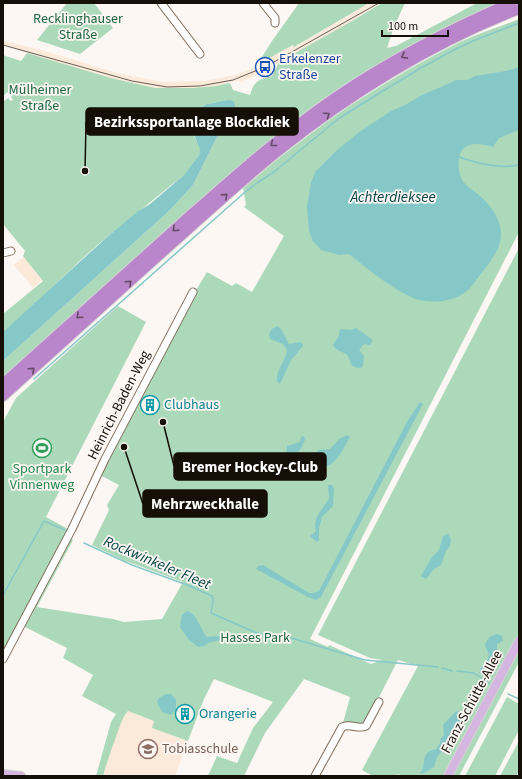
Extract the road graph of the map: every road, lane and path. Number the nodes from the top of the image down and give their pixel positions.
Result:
1 (161, 3) edge
2 (263, 3) edge
3 (511, 3) edge
4 (519, 9) edge
5 (275, 23) dead end
6 (200, 54) dead end
7 (11, 251) dead end
8 (3, 253) edge
9 (193, 292) dead end
10 (3, 384) edge
11 (3, 396) edge
12 (519, 641) edge
13 (3, 659) edge
14 (379, 702) dead end
15 (3, 774) edge
16 (21, 776) edge
17 (315, 776) edge
18 (448, 776) edge

1 - 6 street
2 - 5 street
3 -> 10 highway
11 -> 4 highway
7 - 8 street
9 - 13 street, Heinrich-Baden-Weg
12 - 18 main road, Franz-Schütte-Allee
14 - 17 street
15 - 16 main road

